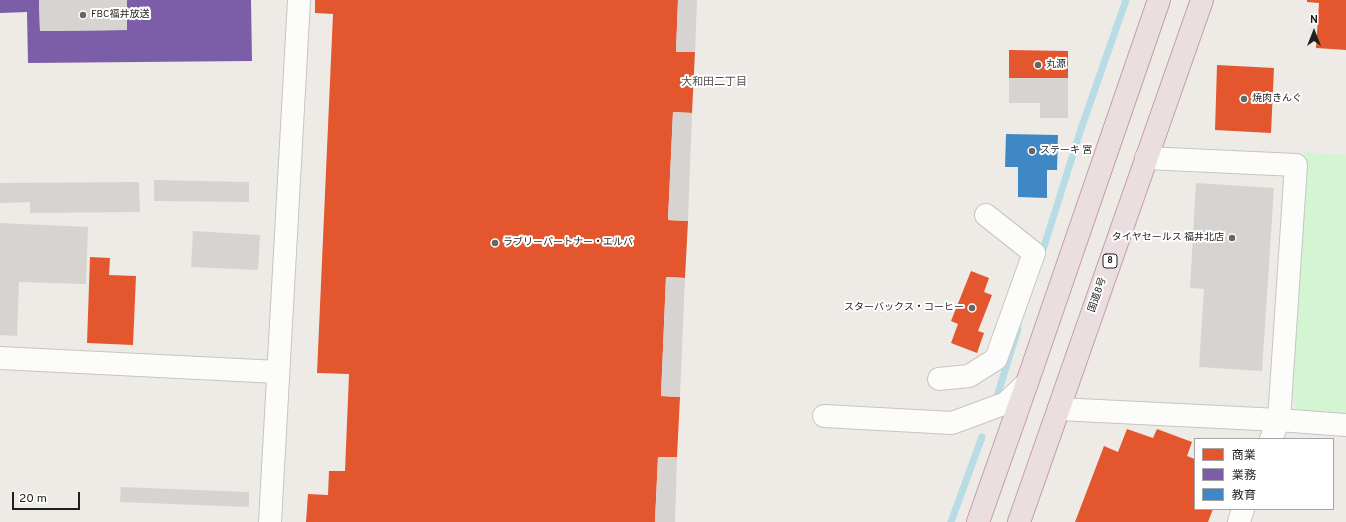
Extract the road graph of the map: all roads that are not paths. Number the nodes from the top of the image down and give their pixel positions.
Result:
1 (299, 0) edge
2 (1159, 0) edge
3 (1202, 0) edge
4 (1146, 158) junction
5 (986, 215) dead end
6 (0, 358) edge
7 (278, 372) junction
8 (939, 379) dead end
9 (1027, 383) junction
10 (1059, 409) junction
11 (824, 416) dead end
12 (1346, 425) edge
13 (1275, 429) edge
14 (1243, 510) edge
15 (270, 522) edge
16 (978, 522) edge
17 (1019, 522) edge
18 (1239, 522) edge

1 - 7 street
2 - 9 highway
3 - 4 highway, 国道8号 / 8
4 - 10 highway, 国道8号 / 8
4 - 13 street
5 - 8 street
6 - 7 street
7 - 15 street
9 - 11 street
9 - 16 highway
10 - 13 street
10 - 17 highway, 国道8号 / 8
12 - 13 street
14 - 18 street

